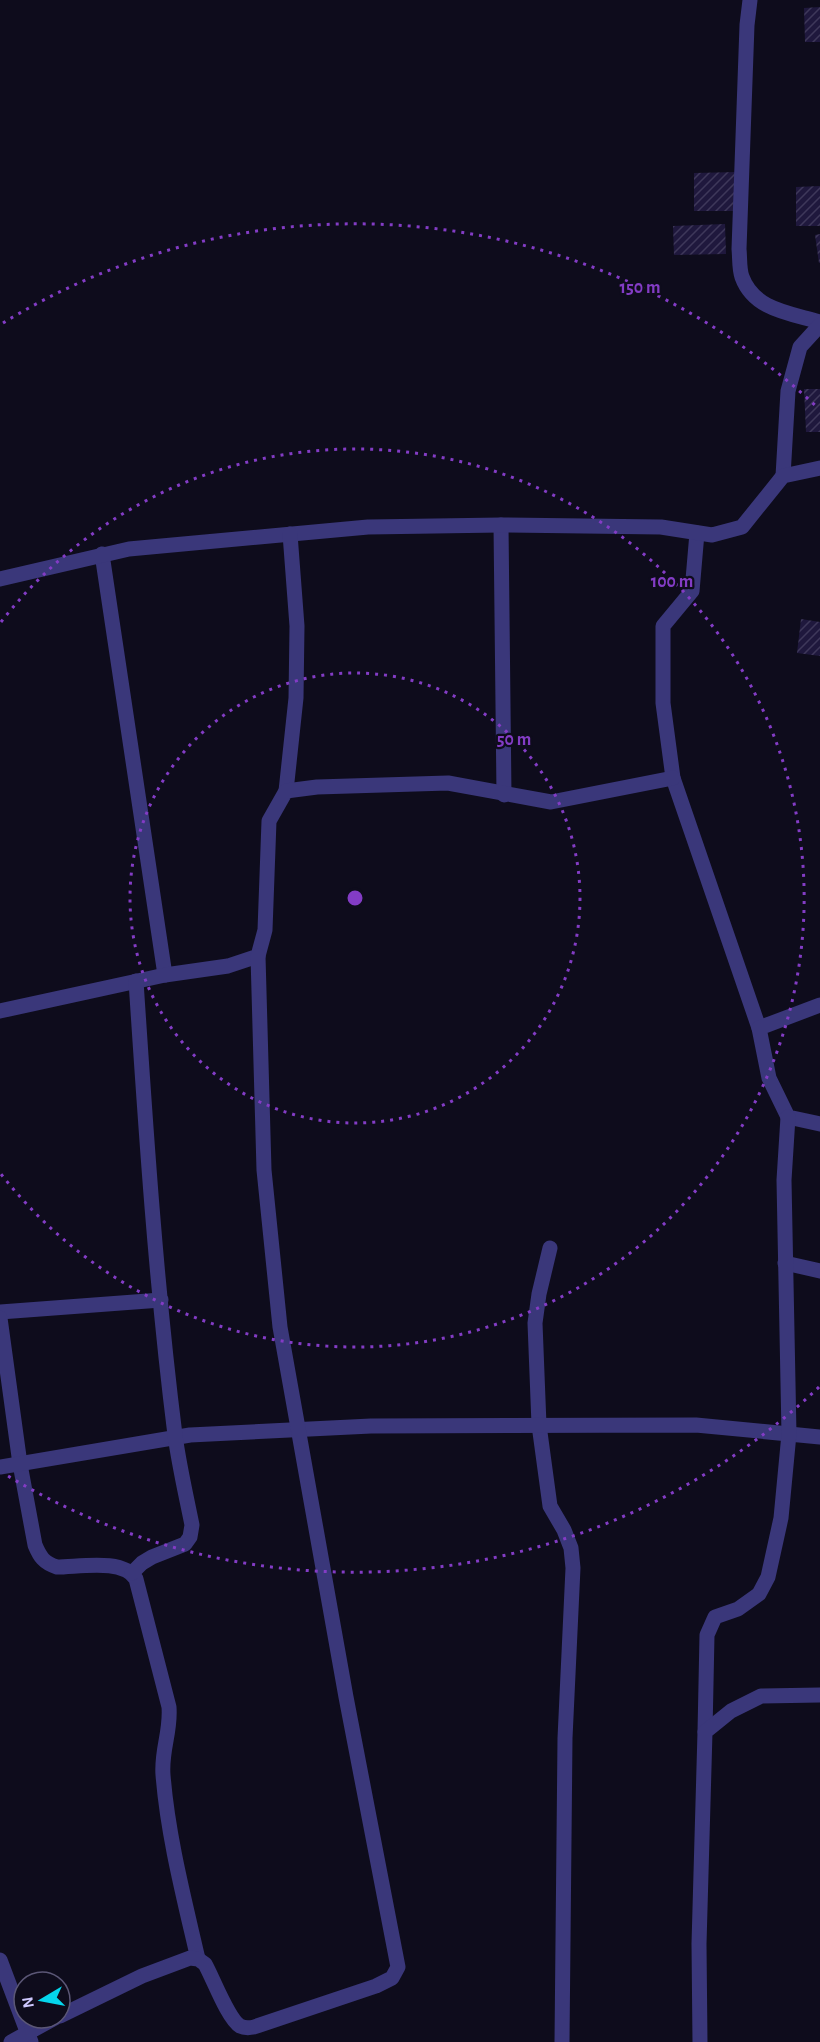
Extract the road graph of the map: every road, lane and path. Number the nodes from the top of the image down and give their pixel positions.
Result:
1 (750, 0) edge
2 (820, 323) edge
3 (820, 468) edge
4 (783, 477) junction
5 (501, 525) junction
6 (697, 533) junction
7 (290, 534) junction
8 (102, 554) junction
9 (0, 579) edge
10 (673, 778) junction
11 (286, 791) junction
12 (504, 795) junction
13 (258, 956) junction
14 (165, 975) junction
15 (136, 981) junction
16 (820, 1005) edge
17 (0, 1011) edge
18 (759, 1028) junction
19 (788, 1117) junction
20 (820, 1124) edge
21 (550, 1248) dead end
22 (785, 1263) junction
23 (820, 1271) edge
24 (161, 1300) junction
25 (0, 1312) edge
26 (0, 1318) edge
27 (539, 1425) junction
28 (299, 1430) junction
29 (789, 1434) junction
30 (820, 1437) edge
31 (175, 1438) junction
32 (20, 1464) junction
33 (0, 1467) edge
34 (132, 1573) junction
35 (820, 1695) edge
36 (705, 1732) junction
37 (198, 1959) junction
38 (0, 1960) edge
39 (72, 2010) edge
40 (28, 2037) edge
41 (11, 2042) edge
42 (562, 2042) edge
43 (700, 2042) edge

1 - 2 street
2 - 4 street
3 - 4 street
4 - 6 street
5 - 6 street
5 - 7 street
5 - 12 street
6 - 10 street
7 - 8 street
7 - 11 street
8 - 9 street
8 - 14 street
10 - 12 street
10 - 18 street
11 - 12 street
11 - 13 street
13 - 14 street
13 - 28 street
14 - 15 street
15 - 17 street
15 - 24 street
16 - 18 street
18 - 19 street
19 - 20 street
19 - 22 street
21 - 27 street
22 - 23 street
22 - 29 street
24 - 25 street
24 - 31 street
26 - 32 street
27 - 28 street
27 - 29 street
27 - 42 street
28 - 31 street
28 - 37 street
29 - 30 street
29 - 36 street
31 - 32 street
31 - 34 street
32 - 33 street
32 - 34 street
34 - 37 street
35 - 36 street
36 - 43 street
37 - 39 street
38 - 40 street
40 - 41 street

